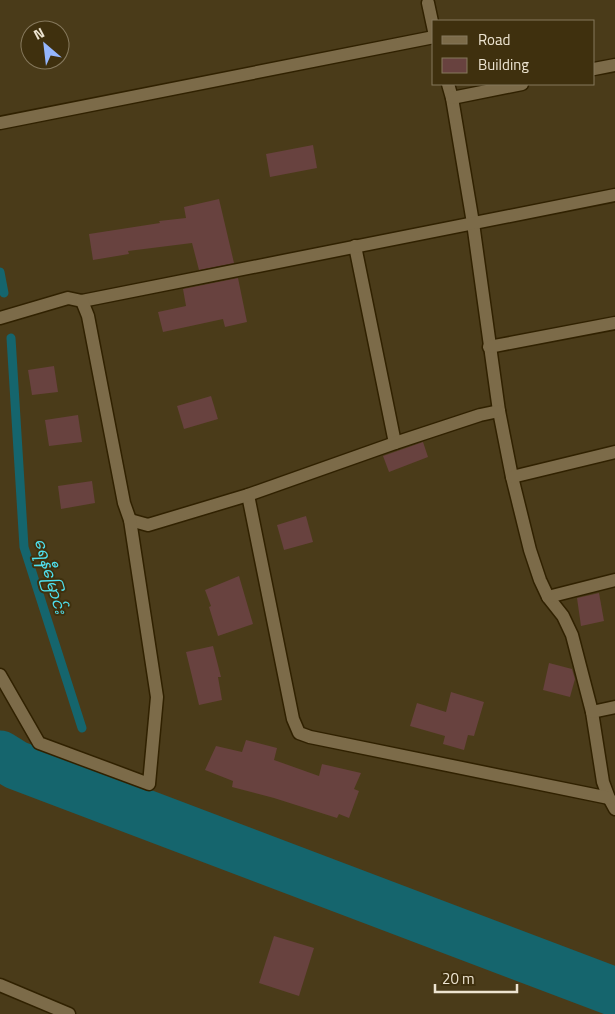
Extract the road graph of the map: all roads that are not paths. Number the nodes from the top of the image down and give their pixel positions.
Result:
1 (428, 3) dead end
2 (432, 22) edge
3 (432, 37) edge
4 (615, 65) edge
5 (595, 69) edge
6 (448, 85) edge
7 (517, 85) edge
8 (452, 98) junction
9 (0, 123) edge
10 (615, 194) edge
11 (473, 223) junction
12 (355, 246) junction
13 (82, 301) junction
14 (0, 318) edge
15 (615, 323) edge
16 (489, 347) junction
17 (498, 411) junction
18 (395, 442) junction
19 (615, 452) edge
20 (512, 477) junction
21 (248, 495) junction
22 (130, 520) junction
23 (615, 580) edge
24 (548, 597) junction
25 (0, 675) edge
26 (615, 707) edge
27 (592, 712) junction
28 (612, 803) edge
29 (0, 985) edge
30 (63, 1013) edge

1 - 2 street
3 - 9 street
4 - 5 street
6 - 8 street
7 - 8 street
8 - 11 street
10 - 11 street
11 - 12 street
11 - 16 street
12 - 13 street
12 - 18 street
13 - 14 street
13 - 22 street
15 - 16 street
16 - 17 street
17 - 18 street
17 - 20 street
18 - 21 street
19 - 20 street
20 - 24 street
21 - 22 street
21 - 28 street
22 - 25 street
23 - 24 street
24 - 27 street
26 - 27 street
27 - 28 street
29 - 30 street

